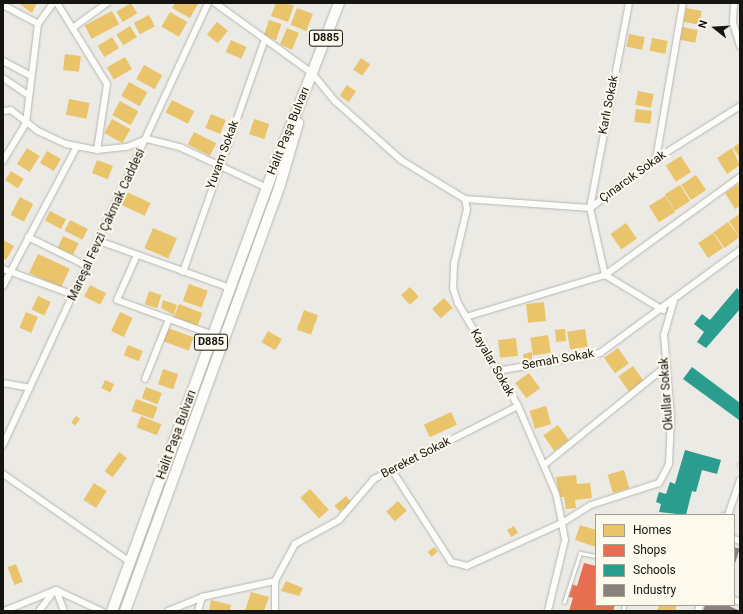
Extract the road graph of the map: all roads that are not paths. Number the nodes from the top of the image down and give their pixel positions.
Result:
1 (53, 3) edge
2 (57, 3) edge
3 (107, 3) edge
4 (208, 3) edge
5 (215, 3) edge
6 (339, 3) edge
7 (628, 3) edge
8 (684, 3) edge
9 (734, 3) edge
10 (3, 5) edge
11 (38, 24) junction
12 (74, 27) junction
13 (265, 40) junction
14 (740, 46) edge
15 (3, 60) edge
16 (312, 73) junction
17 (31, 76) junction
18 (3, 78) edge
19 (28, 95) junction
20 (740, 106) edge
21 (3, 111) edge
22 (26, 123) junction
23 (147, 139) junction
24 (77, 146) junction
25 (97, 150) junction
26 (656, 159) junction
27 (3, 160) edge
28 (219, 166) junction
29 (740, 177) edge
30 (267, 188) junction
31 (466, 199) junction
32 (590, 208) junction
33 (28, 237) junction
34 (99, 241) junction
35 (740, 250) edge
36 (137, 255) junction
37 (87, 266) junction
38 (716, 267) junction
39 (3, 268) edge
40 (722, 271) dead end
41 (183, 272) junction
42 (10, 273) junction
43 (605, 275) junction
44 (3, 286) edge
45 (230, 288) junction
46 (74, 296) junction
47 (674, 300) junction
48 (662, 310) junction
49 (466, 317) junction
50 (169, 319) junction
51 (213, 335) junction
52 (665, 367) junction
53 (673, 368) dead end
54 (497, 371) junction
55 (145, 379) dead end
56 (3, 383) edge
57 (30, 388) junction
58 (518, 406) junction
59 (3, 445) edge
60 (544, 465) junction
61 (392, 470) junction
62 (3, 474) edge
63 (740, 480) edge
64 (728, 514) edge
65 (562, 524) junction
66 (595, 556) edge
67 (130, 562) junction
68 (275, 581) junction
69 (56, 590) junction
70 (202, 597) junction
71 (564, 602) dead end
72 (4, 611) edge
73 (39, 611) edge
74 (64, 611) edge
75 (101, 611) edge
76 (112, 611) edge
77 (125, 611) edge
78 (168, 611) edge
79 (198, 611) edge
80 (275, 611) edge
81 (548, 611) edge

1 - 11 street
2 - 12 street
3 - 12 street
4 - 23 street, Mareşal Fevzi Çakmak Caddesi
5 - 13 street
6 - 16 main road, D885
7 - 32 street, Karlı Sokak
8 - 26 street
9 - 14 street
10 - 11 street
11 - 17 street
12 - 25 street
13 - 16 street
13 - 28 street, Yuvam Sokak
15 - 17 street
16 - 30 main road, Halit Paşa Bulvarı / D885
16 - 31 street
16 - 77 main road, Halit Paşa Bulvarı / D885
17 - 19 street
18 - 19 street
19 - 22 street
20 - 26 street, Çınarcık Sokak
21 - 22 street
22 - 24 street
22 - 27 street
23 - 25 street
23 - 28 street
23 - 34 street, Mareşal Fevzi Çakmak Caddesi
24 - 25 street
24 - 33 street
26 - 32 street, Çınarcık Sokak
28 - 30 street
28 - 41 street, Yuvam Sokak
29 - 43 street
30 - 45 main road, Halit Paşa Bulvarı / D885
31 - 32 street, Çınarcık Sokak
31 - 49 street, Kayalar Sokak
32 - 43 street
33 - 37 street
33 - 42 street
34 - 36 street
34 - 37 street, Mareşal Fevzi Çakmak Caddesi
35 - 38 street, Semah Sokak
36 - 41 street
36 - 50 street
37 - 46 street, Mareşal Fevzi Çakmak Caddesi
38 - 40 lane
38 - 47 street, Semah Sokak
39 - 42 street
41 - 45 street
42 - 44 street
42 - 46 street
43 - 48 street
43 - 49 street
45 - 51 main road, Halit Paşa Bulvarı / D885
46 - 57 street, Mareşal Fevzi Çakmak Caddesi
47 - 48 street, Semah Sokak
47 - 52 street, Okullar Sokak
48 - 54 street, Semah Sokak
49 - 54 street, Kayalar Sokak
50 - 51 street
50 - 55 street
51 - 67 main road, Halit Paşa Bulvarı / D885
52 - 53 lane
52 - 60 street
52 - 65 street, Okullar Sokak
54 - 58 street, Kayalar Sokak
56 - 57 street
57 - 59 street, Mareşal Fevzi Çakmak Caddesi
58 - 60 street, Kayalar Sokak
58 - 61 street, Bereket Sokak
60 - 65 street, Kayalar Sokak
61 - 65 street, Okullar Sokak
61 - 68 street, Bereket Sokak
62 - 67 street
63 - 64 street
65 - 81 street
66 - 71 lane
67 - 76 main road, Halit Paşa Bulvarı / D885
68 - 70 street
68 - 80 street
69 - 72 street
69 - 73 street
69 - 74 street
69 - 75 street
70 - 78 street
70 - 79 street

